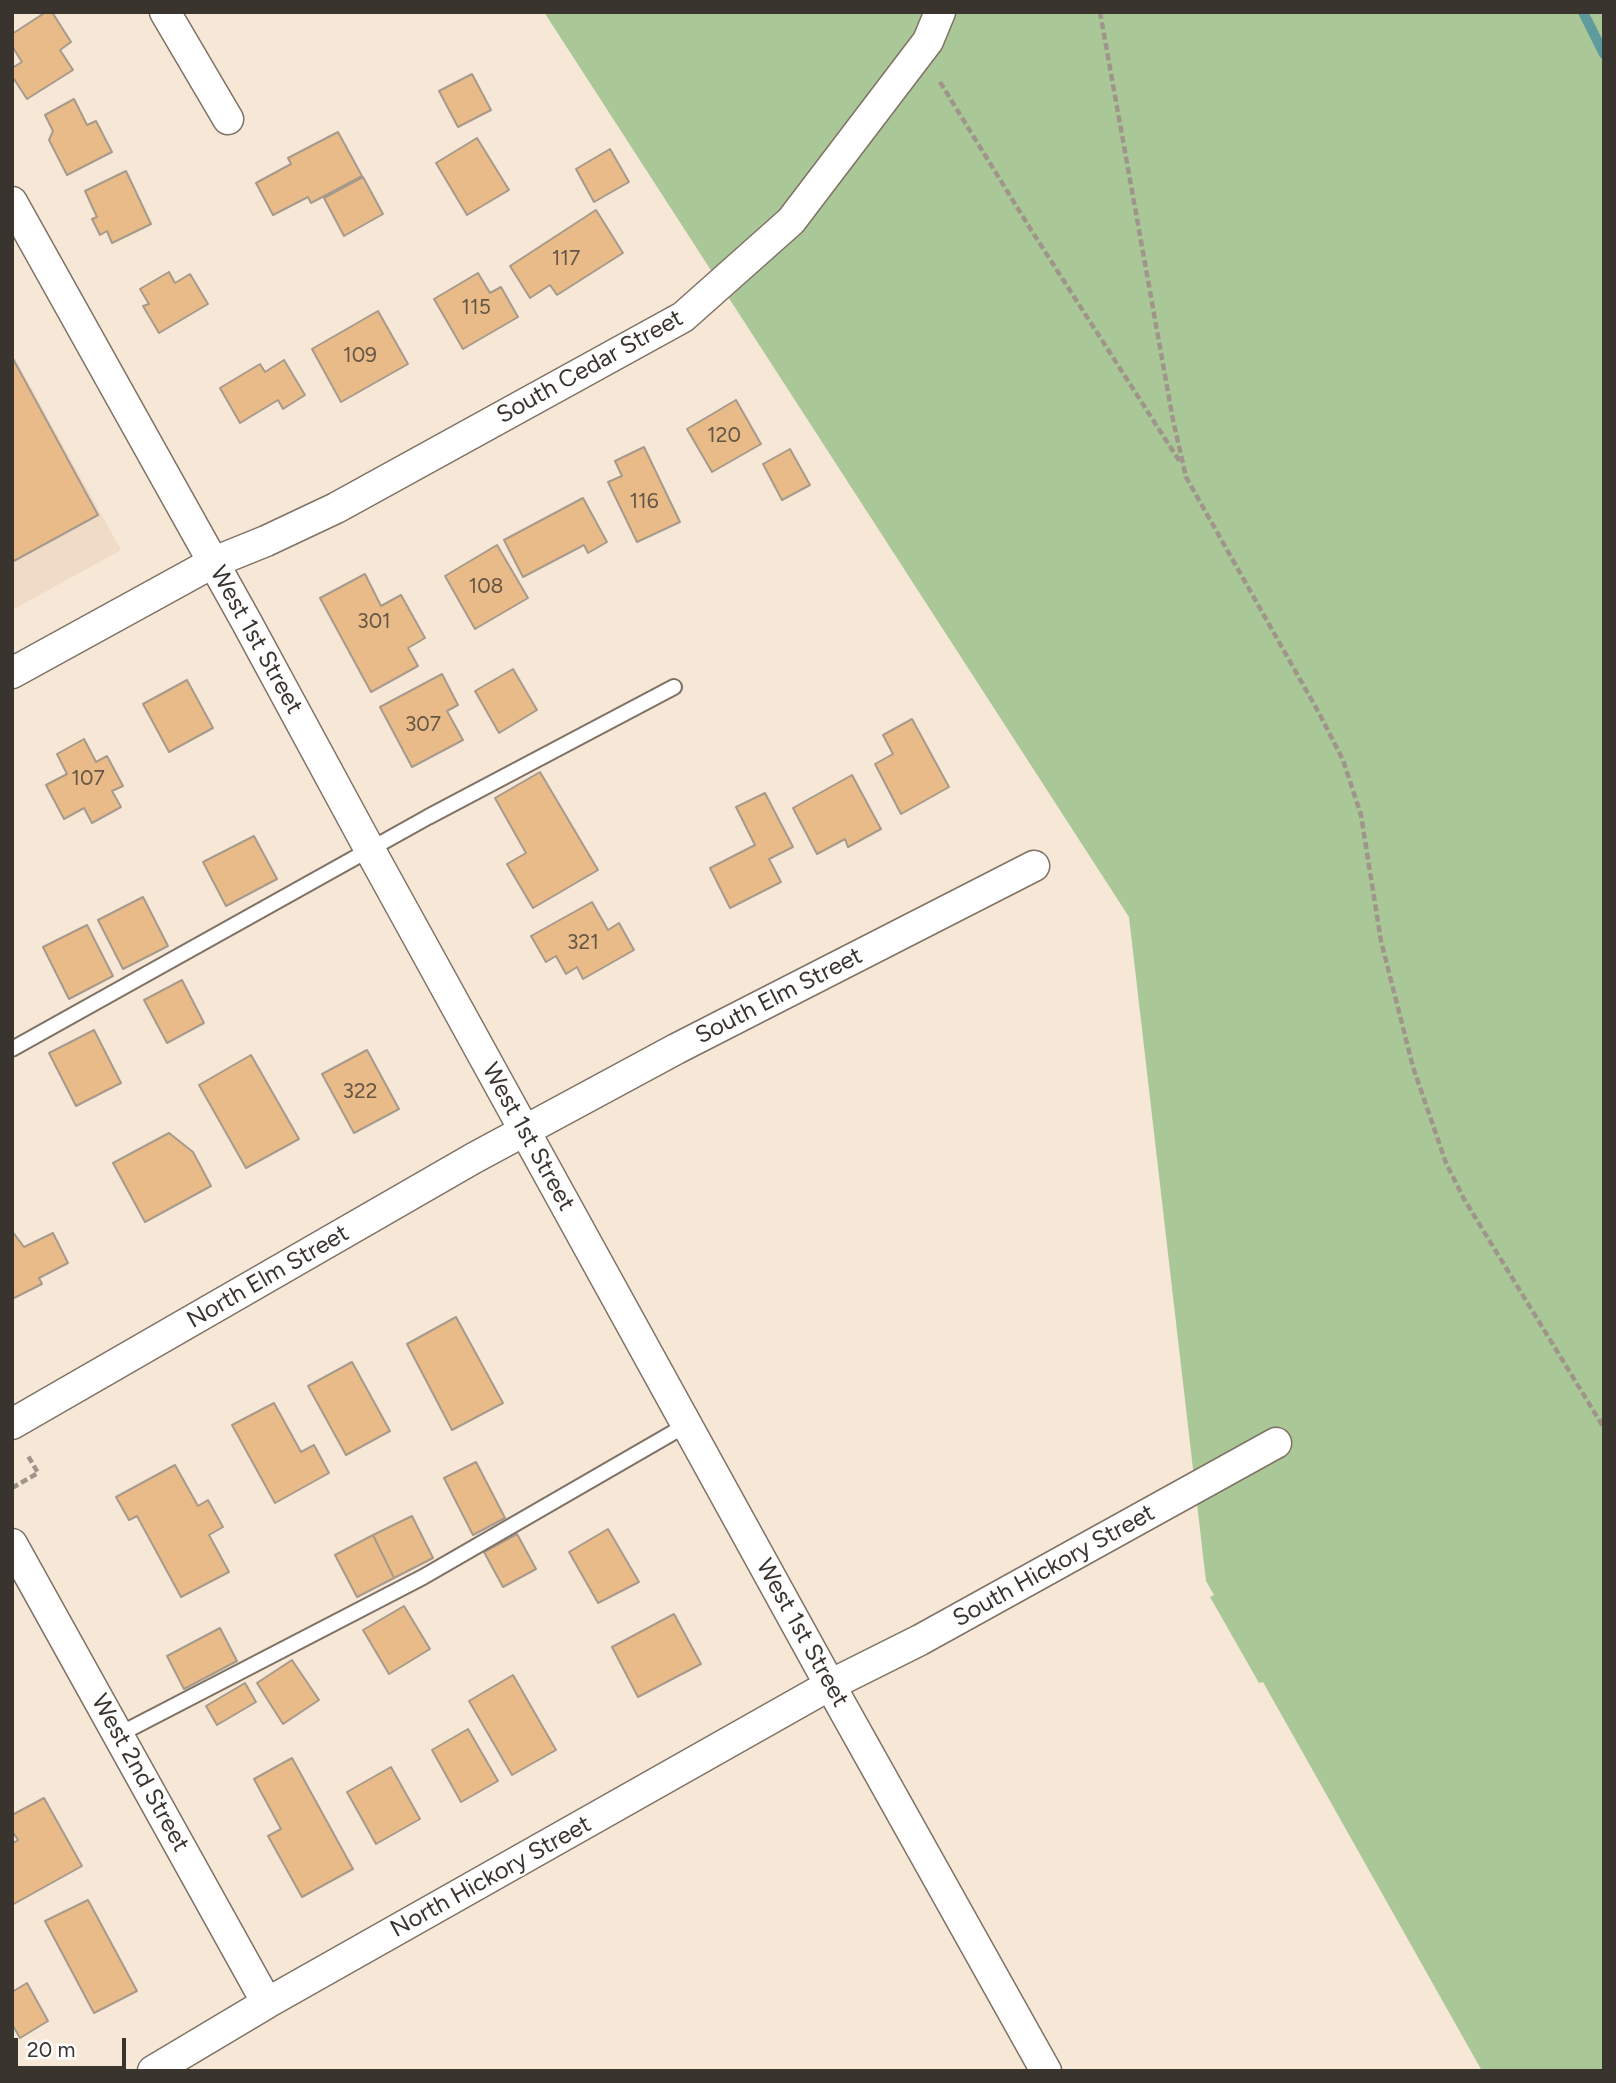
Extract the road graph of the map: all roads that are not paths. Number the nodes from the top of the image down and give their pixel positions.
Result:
1 (165, 12) edge
2 (940, 12) edge
3 (228, 119) dead end
4 (12, 202) edge
5 (214, 562) junction
6 (12, 673) edge
7 (674, 687) dead end
8 (370, 850) junction
9 (1034, 866) dead end
10 (12, 1049) edge
11 (525, 1131) junction
12 (12, 1424) edge
13 (688, 1424) junction
14 (1276, 1443) dead end
15 (12, 1544) edge
16 (830, 1685) junction
17 (118, 1735) junction
18 (267, 2003) junction
19 (153, 2071) edge
20 (1046, 2071) edge

1 - 3 street
2 - 5 street, South Cedar Street
4 - 5 street, West 1st Street
5 - 6 street, South Cedar Street
5 - 8 street, West 1st Street
7 - 8 lane
8 - 10 lane
8 - 11 street, West 1st Street
9 - 11 street, South Elm Street
11 - 12 street, North Elm Street
11 - 13 street, West 1st Street
13 - 16 street, West 1st Street
13 - 17 lane
14 - 16 street, South Hickory Street
15 - 17 street, West 2nd Street
16 - 18 street, North Hickory Street
16 - 20 street, West 1st Street
17 - 18 street, West 2nd Street
18 - 19 street, North Hickory Street

